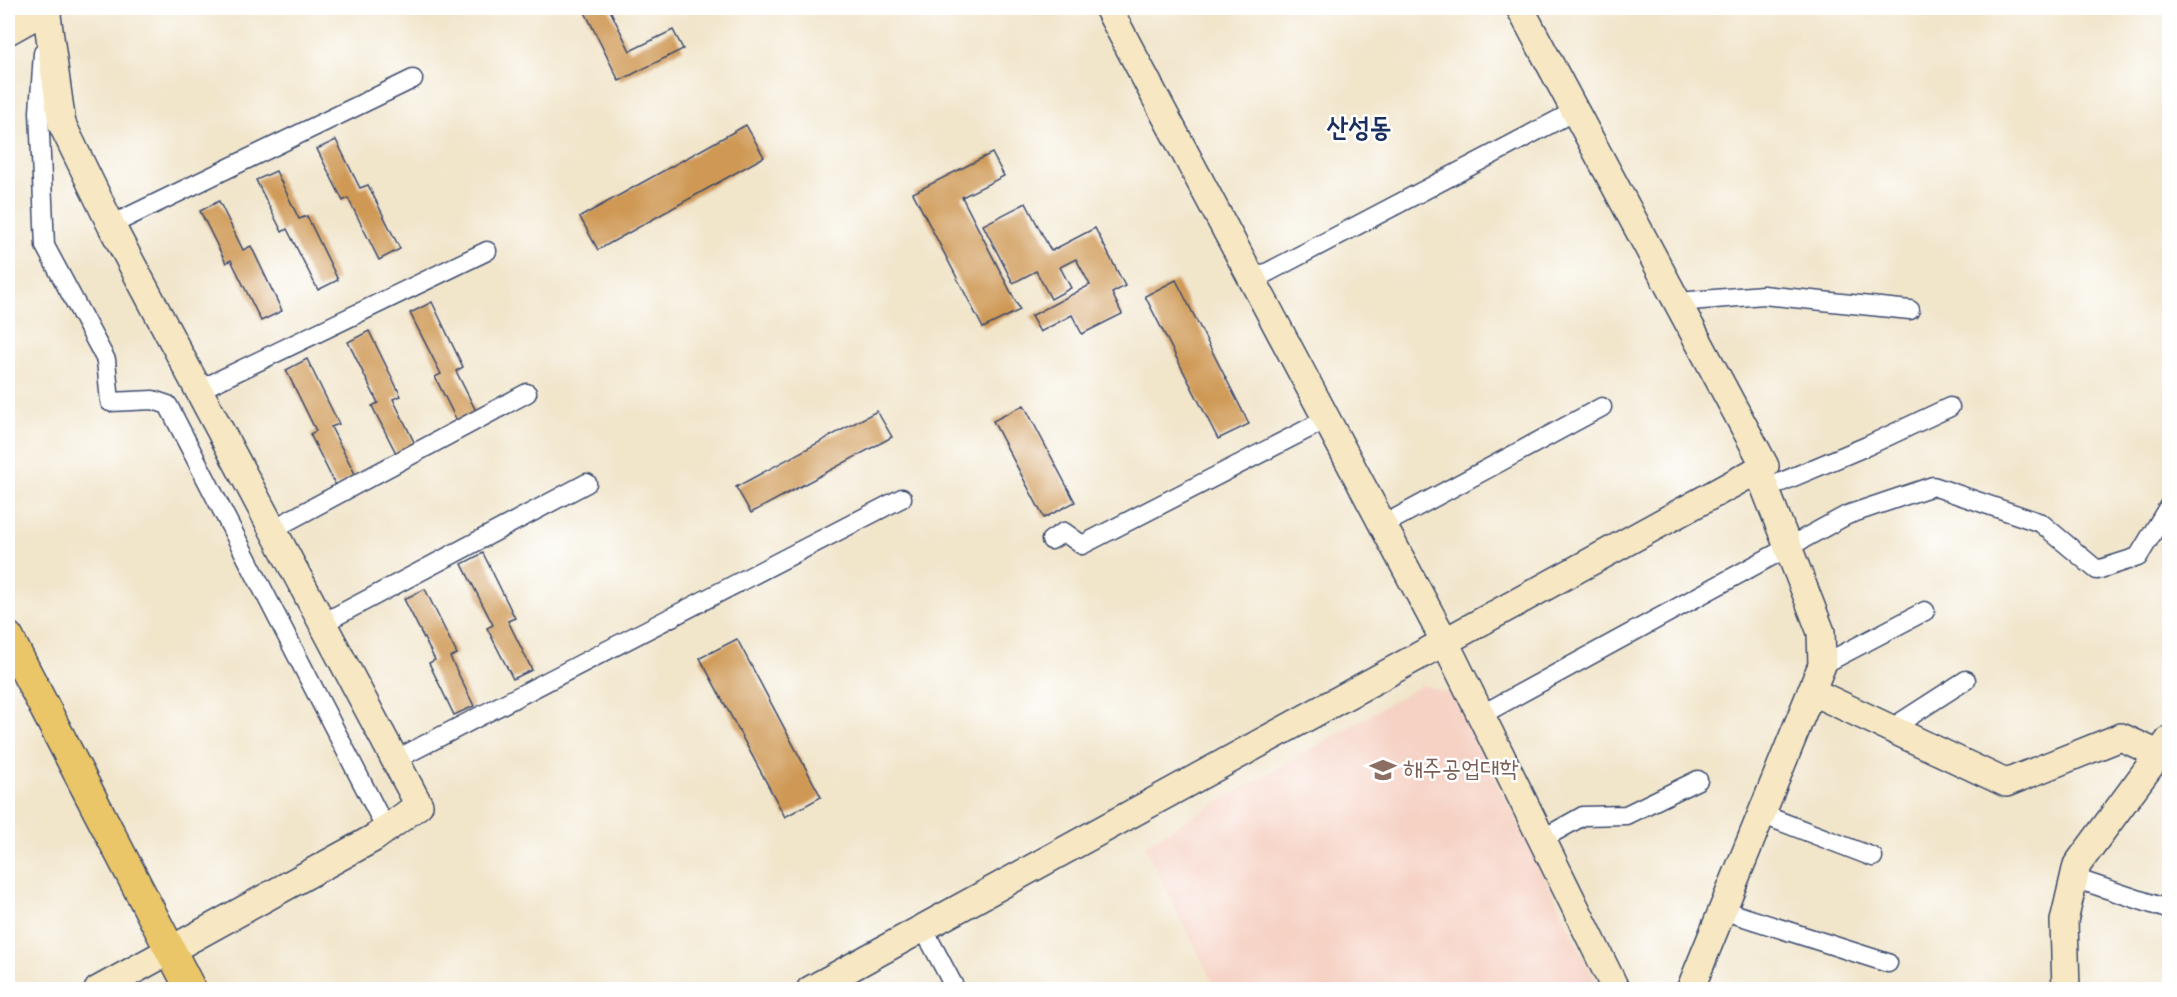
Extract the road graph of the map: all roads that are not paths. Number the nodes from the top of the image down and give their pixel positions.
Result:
1 (47, 8) edge
2 (1108, 8) edge
3 (1524, 9) edge
4 (8, 31) edge
5 (414, 79) dead end
6 (1575, 111) junction
7 (111, 225) junction
8 (488, 250) dead end
9 (1252, 280) junction
10 (1678, 302) junction
11 (1910, 310) dead end
12 (199, 390) junction
13 (527, 393) dead end
14 (1602, 407) dead end
15 (1950, 407) dead end
16 (1327, 420) junction
17 (1762, 480) junction
18 (587, 483) dead end
19 (902, 498) dead end
20 (2169, 504) edge
21 (1383, 525) junction
22 (273, 529) junction
23 (1051, 540) dead end
24 (1788, 546) junction
25 (1925, 611) dead end
26 (323, 623) junction
27 (8, 637) edge
28 (1445, 642) junction
29 (1821, 665) junction
30 (1966, 680) dead end
31 (1811, 691) junction
32 (1481, 715) junction
33 (1890, 729) junction
34 (2164, 747) edge
35 (395, 760) junction
36 (1698, 780) dead end
37 (1761, 814) junction
38 (386, 829) junction
39 (1542, 838) junction
40 (1873, 857) dead end
41 (2074, 878) junction
42 (1722, 910) junction
43 (2169, 910) edge
44 (923, 928) junction
45 (170, 951) junction
46 (1888, 963) dead end
47 (98, 990) edge
48 (191, 990) edge
49 (810, 990) edge
50 (956, 990) edge
51 (1616, 990) edge
52 (1690, 990) edge
53 (2066, 990) edge

1 - 4 street
1 - 7 street
1 - 38 street
2 - 9 street
3 - 6 street
5 - 7 street
6 - 9 street
6 - 10 street
7 - 12 street
8 - 12 street
9 - 16 street
10 - 11 street
10 - 17 street
12 - 22 street
13 - 22 street
14 - 21 street
15 - 17 street
16 - 21 street
16 - 23 street
17 - 24 street
17 - 28 street
18 - 26 street
19 - 35 street
20 - 24 street
21 - 28 street
22 - 26 street
24 - 29 street
24 - 32 street
25 - 29 street
26 - 35 street
27 - 45 main road
28 - 32 street
28 - 44 street
29 - 31 street
30 - 33 street
31 - 33 street
31 - 37 street
32 - 39 street
33 - 34 street
34 - 41 street
35 - 38 street
36 - 39 street
37 - 40 street
37 - 42 street
38 - 45 street
39 - 51 street
41 - 43 street
41 - 53 street
42 - 46 street
42 - 52 street
44 - 49 street
44 - 50 street
45 - 47 street
45 - 48 main road

